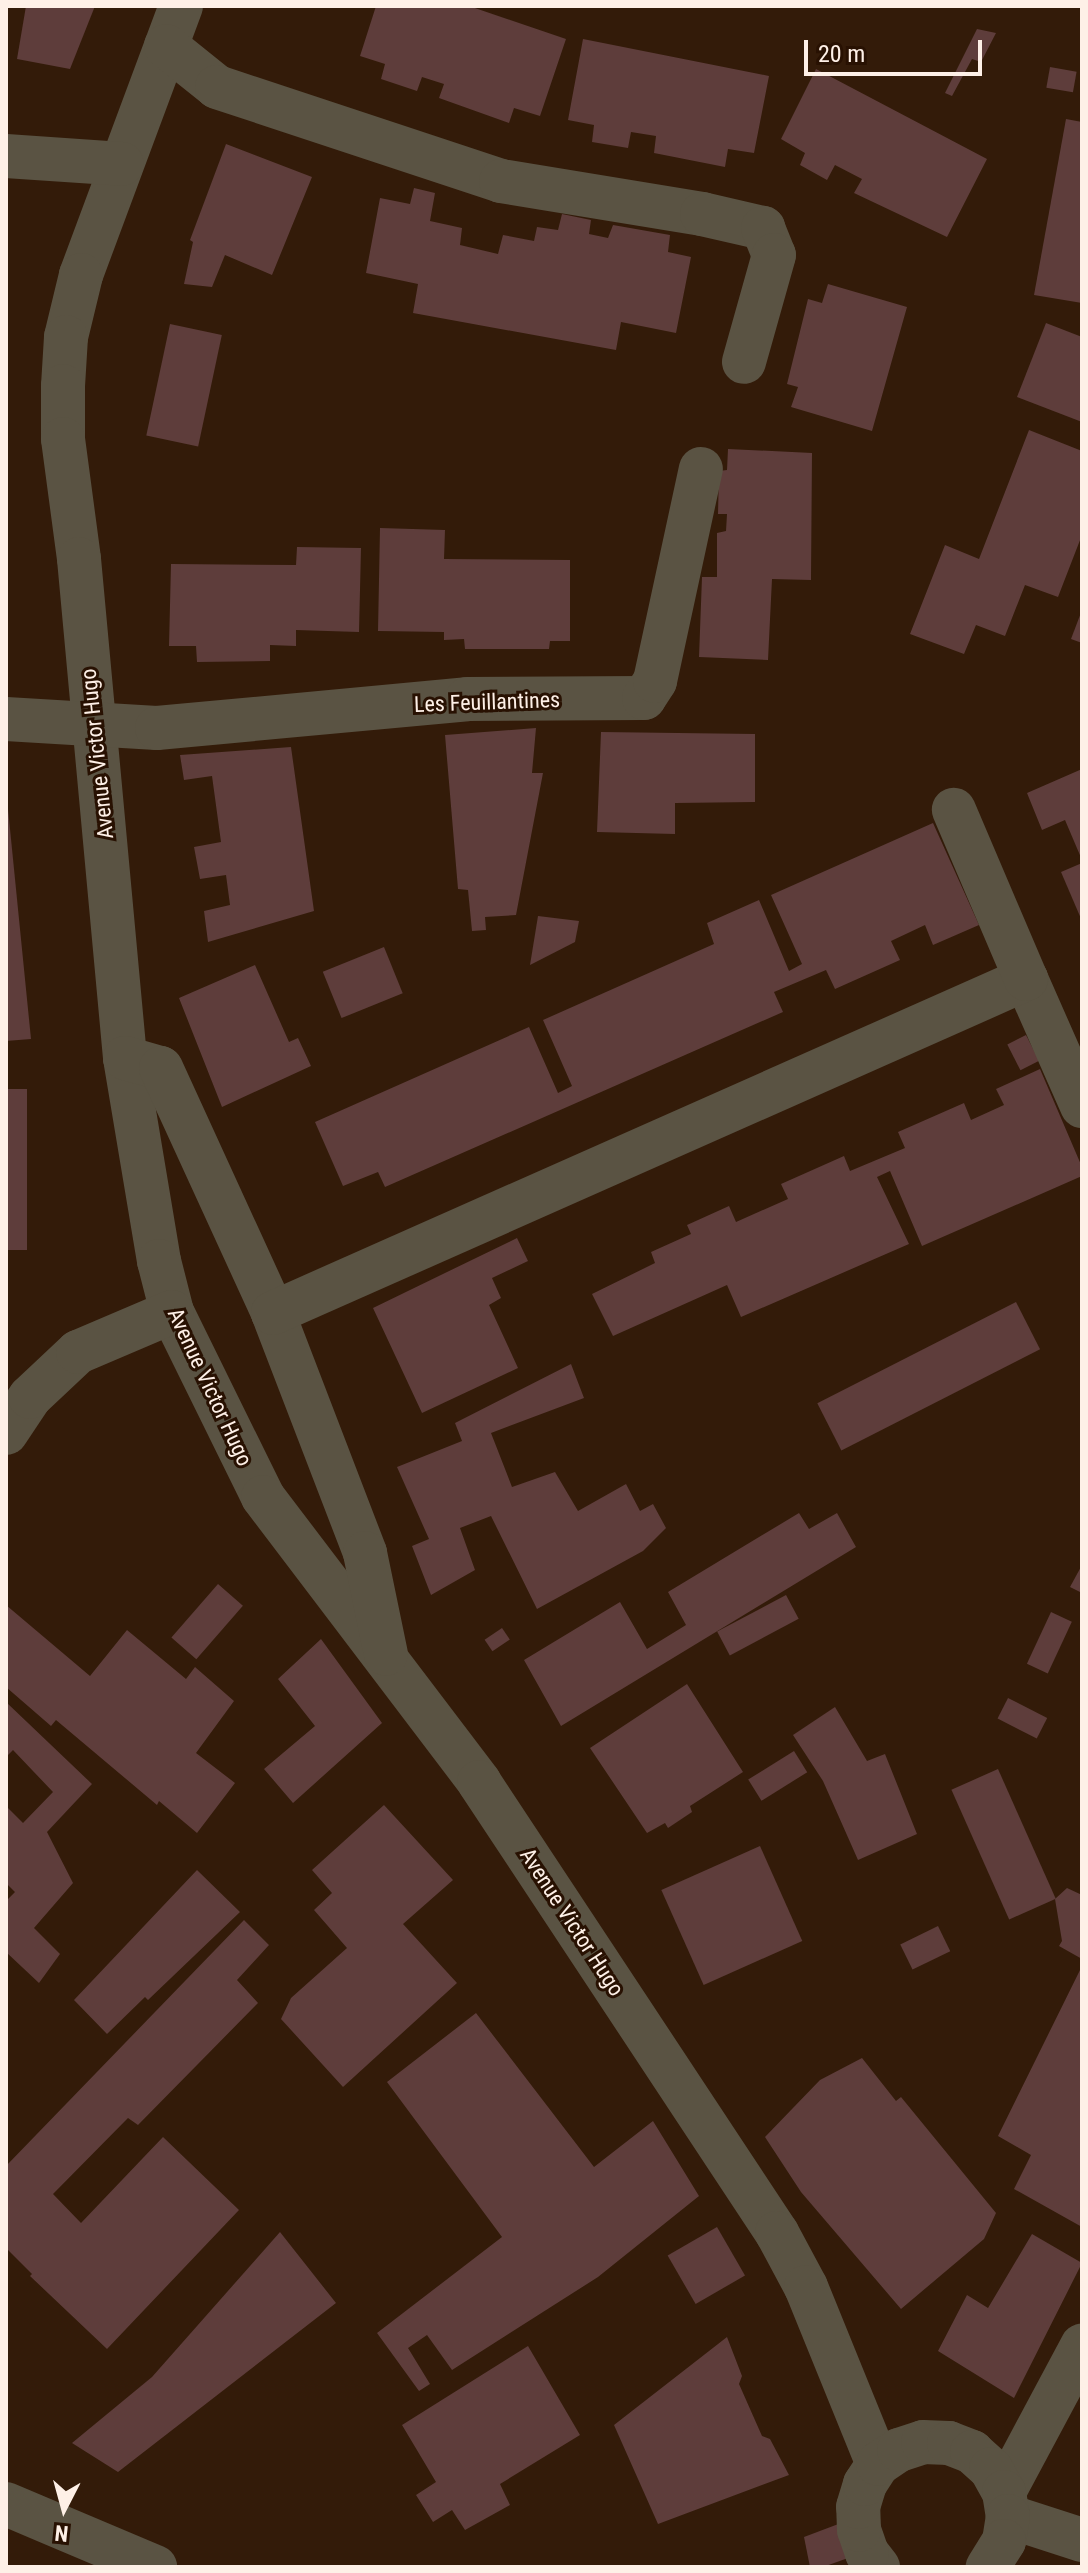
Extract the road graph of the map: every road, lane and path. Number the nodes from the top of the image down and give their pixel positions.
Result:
1 (181, 6) edge
2 (166, 46) junction
3 (6, 156) edge
4 (122, 164) junction
5 (744, 362) dead end
6 (701, 469) dead end
7 (6, 719) edge
8 (93, 725) junction
9 (954, 810) dead end
10 (1026, 979) junction
11 (125, 1058) junction
12 (1082, 1106) edge
13 (172, 1312) junction
14 (273, 1313) junction
15 (6, 1433) edge
16 (388, 1664) junction
17 (1082, 2346) edge
18 (878, 2464) junction
19 (6, 2504) edge
20 (1006, 2504) junction
21 (1082, 2540) edge
22 (155, 2567) edge
23 (878, 2567) edge
24 (988, 2567) edge

1 - 2 street, Avenue Victor Hugo
2 - 4 street, Avenue Victor Hugo
2 - 5 street
3 - 4 street
4 - 8 street, Avenue Victor Hugo
6 - 8 street, Les Feuillantines
7 - 8 street
8 - 11 street, Avenue Victor Hugo
9 - 10 street
10 - 12 street
10 - 14 street
11 - 13 street, Avenue Victor Hugo
11 - 14 street
13 - 15 street
13 - 16 street, Avenue Victor Hugo
14 - 16 street
16 - 18 street, Avenue Victor Hugo
17 - 20 street
18 - 20 street
18 - 23 street
19 - 22 street
20 - 21 street
20 - 24 street

